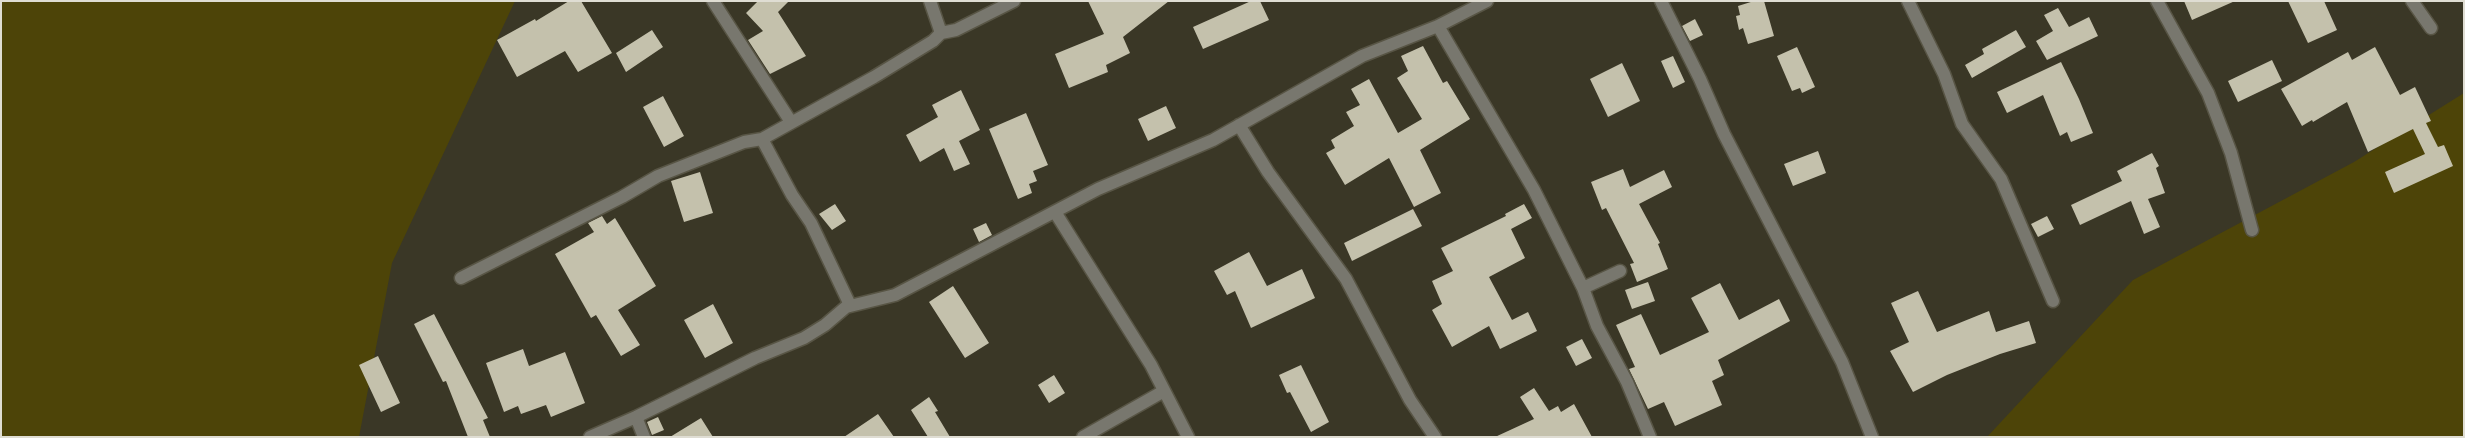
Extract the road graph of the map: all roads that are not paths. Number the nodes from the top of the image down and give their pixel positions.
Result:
1 (713, 1) edge
2 (930, 1) edge
3 (1014, 1) edge
4 (1487, 1) edge
5 (1660, 1) edge
6 (1908, 1) edge
7 (2157, 1) edge
8 (2412, 1) edge
9 (1438, 26) junction
10 (2431, 28) dead end
11 (941, 33) junction
12 (791, 122) junction
13 (1239, 125) junction
14 (762, 139) junction
15 (1055, 212) junction
16 (2252, 230) dead end
17 (1620, 271) dead end
18 (462, 278) dead end
19 (1583, 288) junction
20 (2053, 300) dead end
21 (850, 305) junction
22 (1164, 390) junction
23 (636, 417) junction
24 (590, 437) edge
25 (644, 437) edge
26 (1083, 437) edge
27 (1188, 437) edge
28 (1435, 437) edge
29 (1650, 437) edge
30 (1872, 437) edge

1 - 12 street
2 - 11 street
3 - 11 street
4 - 9 street
5 - 30 street
6 - 20 street
7 - 16 street
8 - 10 street
9 - 13 street
9 - 19 street
11 - 12 street
12 - 14 street
13 - 15 street
13 - 28 street
14 - 18 street
14 - 21 street
15 - 21 street
15 - 22 street
17 - 19 street
19 - 29 street
21 - 23 street
22 - 26 street
22 - 27 street
23 - 24 street
23 - 25 street

